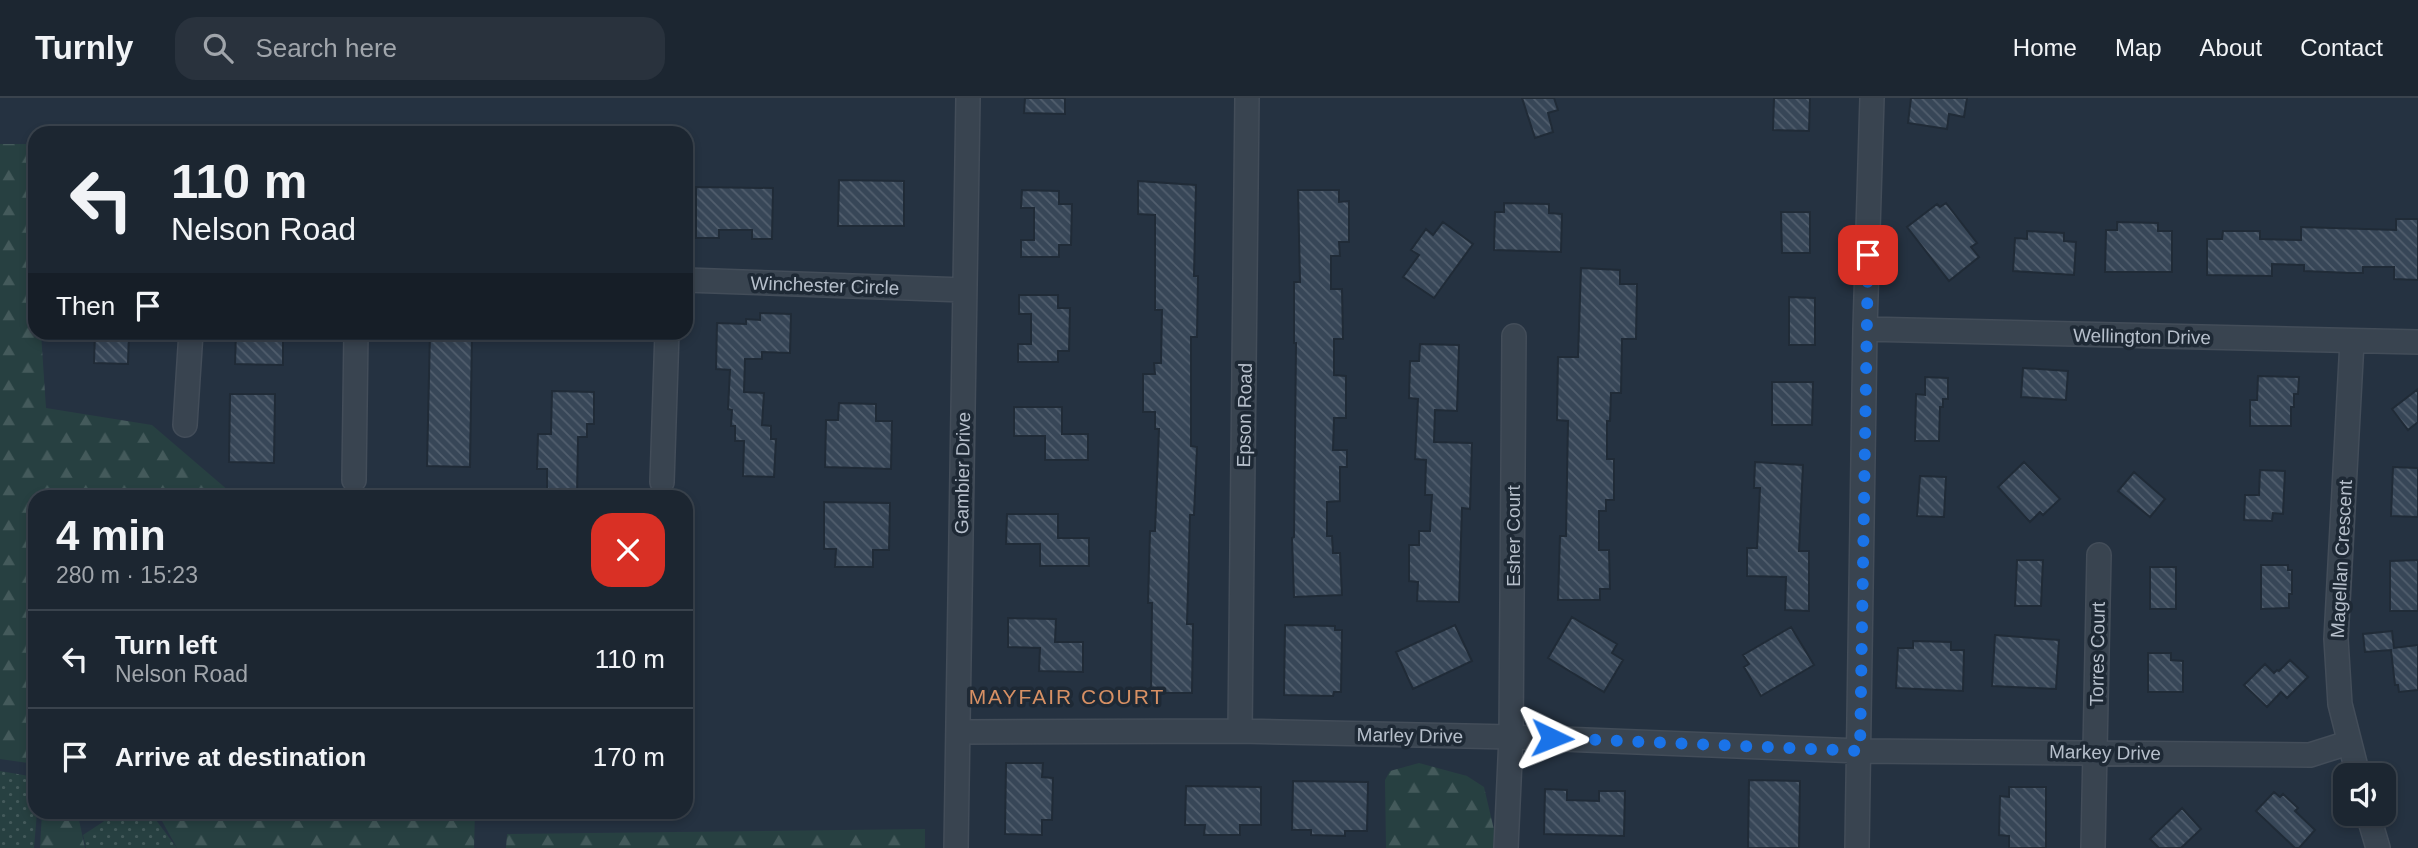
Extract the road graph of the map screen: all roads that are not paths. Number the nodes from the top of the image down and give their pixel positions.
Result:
1 (968, 98) edge
2 (1247, 98) edge
3 (1872, 98) edge
4 (693, 280) edge
5 (964, 290) junction
6 (1865, 329) junction
7 (1514, 336) dead end
8 (190, 340) edge
9 (356, 340) edge
10 (667, 340) edge
11 (2352, 341) junction
12 (2418, 342) edge
13 (185, 425) dead end
14 (354, 480) dead end
15 (662, 482) dead end
16 (2099, 555) dead end
17 (1240, 731) junction
18 (959, 733) junction
19 (1511, 737) junction
20 (2348, 743) junction
21 (1860, 751) junction
22 (2095, 752) junction
23 (2354, 763) edge
24 (2372, 826) edge
25 (956, 848) edge
26 (1506, 848) edge
27 (1857, 848) edge
28 (2093, 848) edge
29 (2378, 848) edge

1 - 5 street, Gambier Drive
2 - 17 street, Epson Road
3 - 6 street
4 - 5 street, Winchester Circle
5 - 18 street, Gambier Drive
6 - 11 street, Wellington Drive
6 - 21 street
7 - 19 street, Esher Court
8 - 13 street
9 - 14 street
10 - 15 street
11 - 12 street, Wellington Drive
11 - 20 street, Magellan Crescent
16 - 22 street, Torres Court
17 - 18 street, Marley Drive
17 - 19 street, Marley Drive
18 - 25 street, Gambier Drive
19 - 21 street, Marley Drive
19 - 26 street, Esher Court
20 - 22 street, Markey Drive
20 - 23 street, Magellan Crescent
21 - 22 street, Markey Drive
21 - 27 street
22 - 28 street, Torres Court
24 - 29 street

